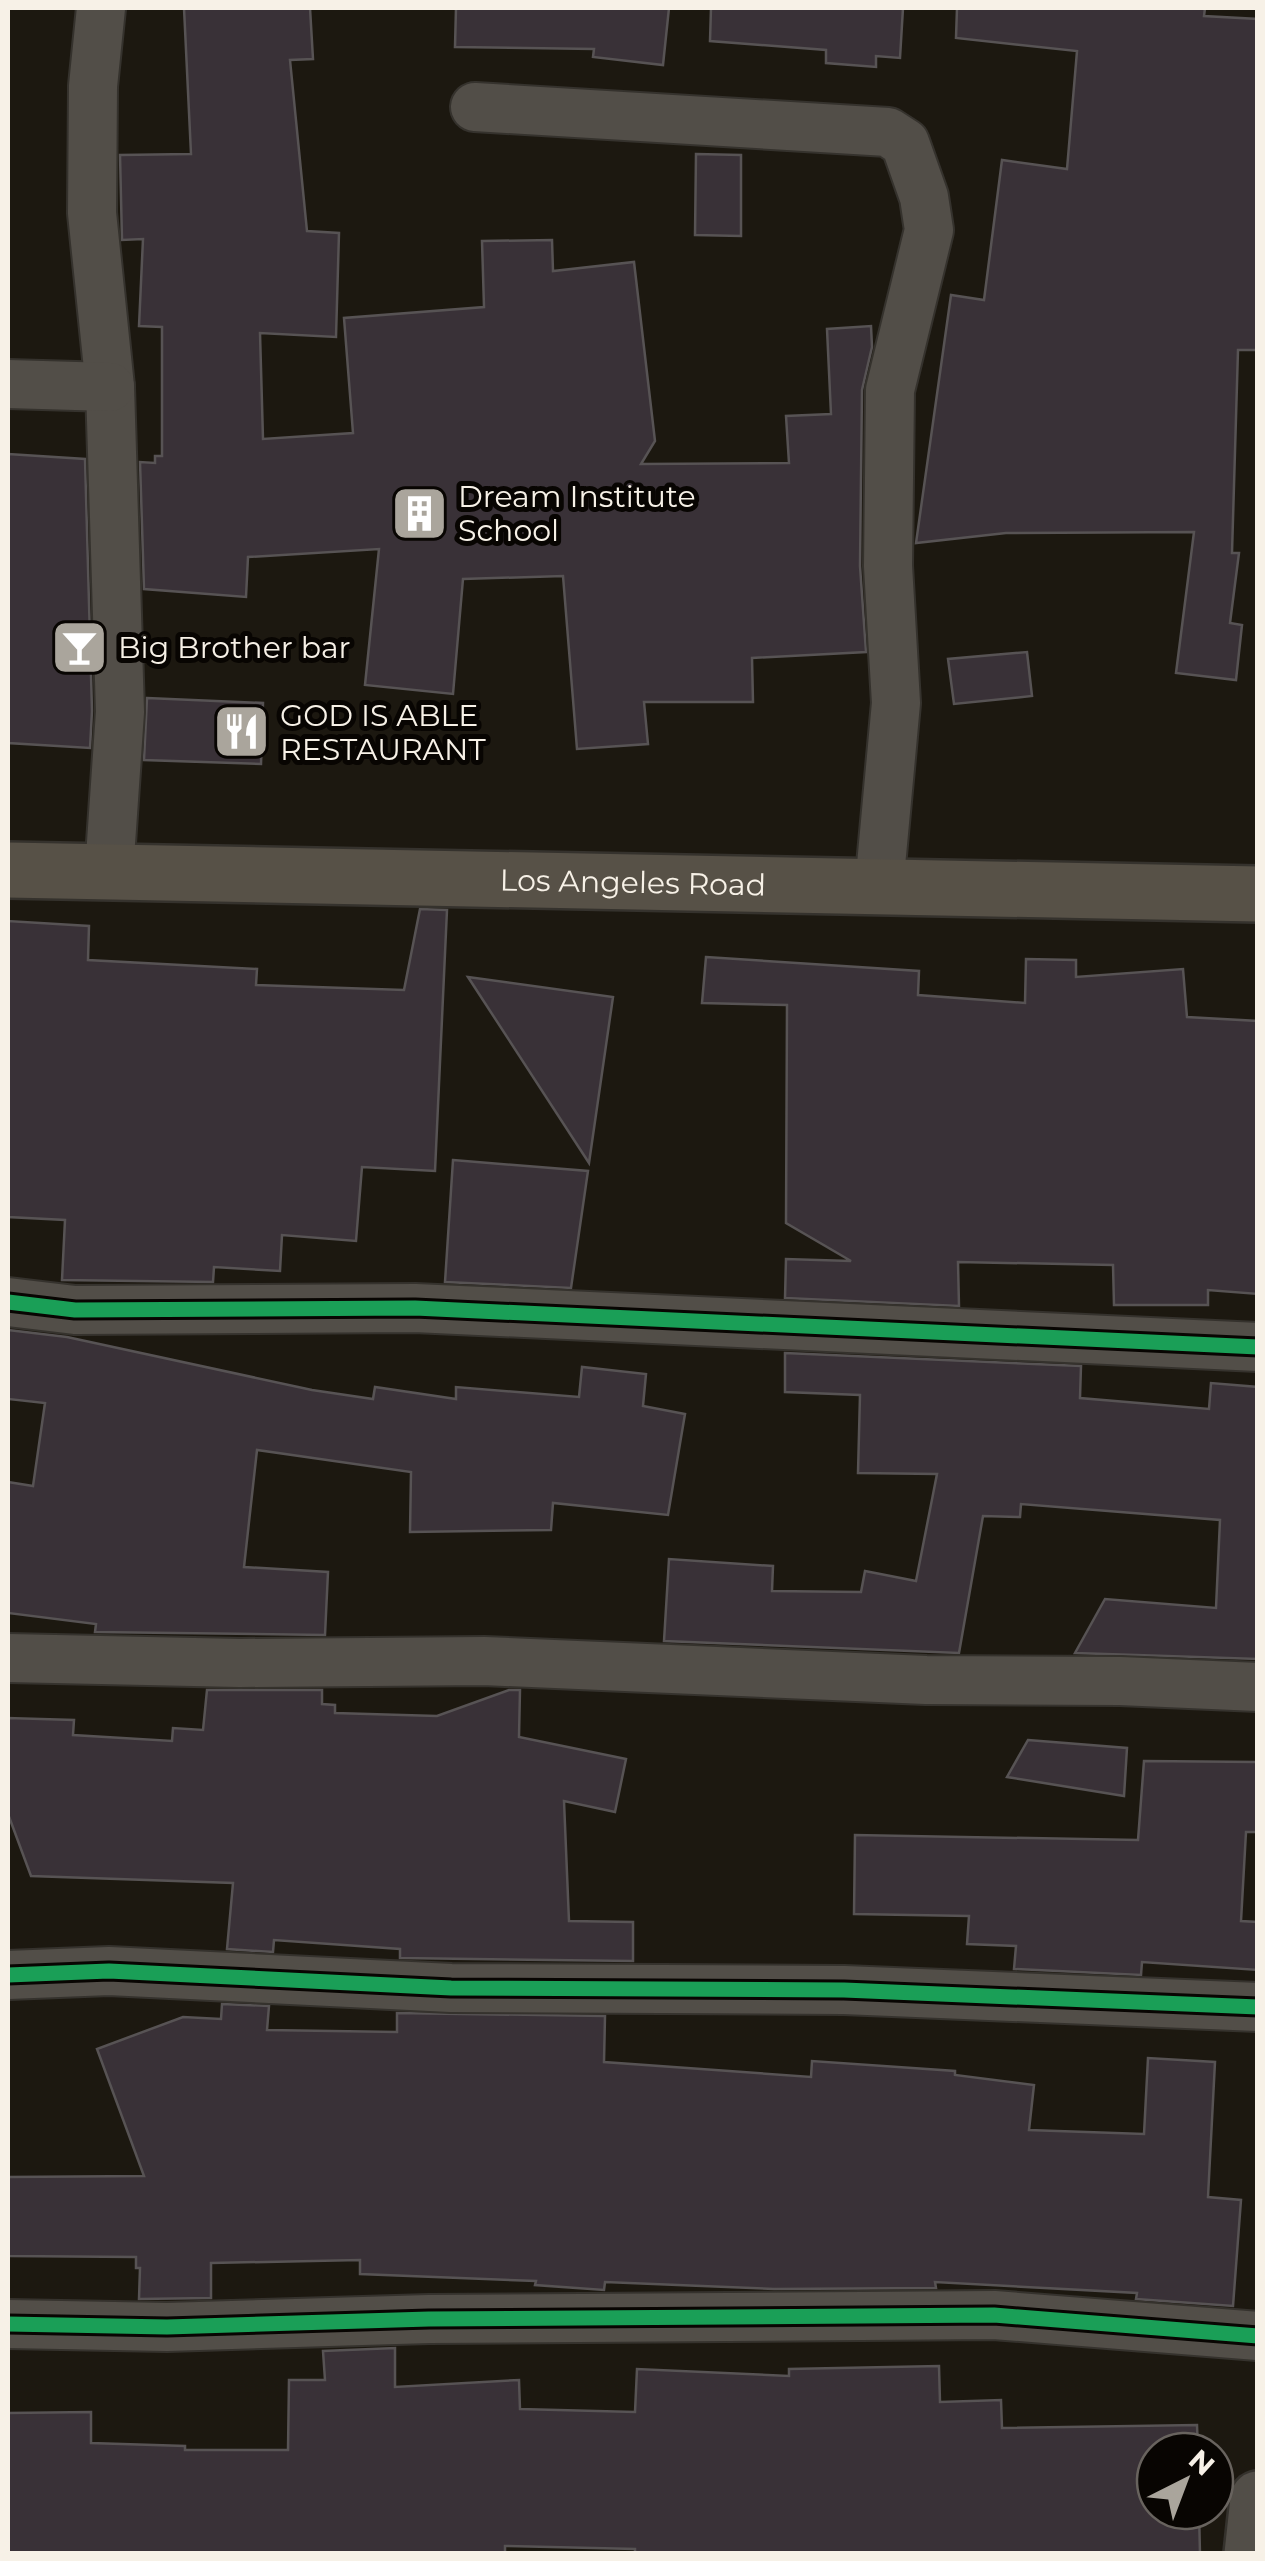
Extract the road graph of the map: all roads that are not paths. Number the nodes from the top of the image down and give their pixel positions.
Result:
1 (101, 8) edge
2 (475, 106) dead end
3 (8, 384) edge
4 (110, 387) junction
5 (8, 870) edge
6 (109, 872) junction
7 (879, 887) junction
8 (1258, 894) edge
9 (8, 1302) edge
10 (1258, 1347) edge
11 (8, 1658) edge
12 (1258, 1687) edge
13 (8, 1975) edge
14 (1258, 2007) edge
15 (8, 2324) edge
16 (1258, 2336) edge
17 (1258, 2499) edge
18 (1252, 2554) edge

1 - 4 street
2 - 7 street
3 - 4 street
4 - 6 street
5 - 6 main road, Los Angeles Road
6 - 7 main road, Los Angeles Road
7 - 8 main road, Los Angeles Road
9 - 10 street
11 - 12 street
13 - 14 street
15 - 16 street
17 - 18 street

